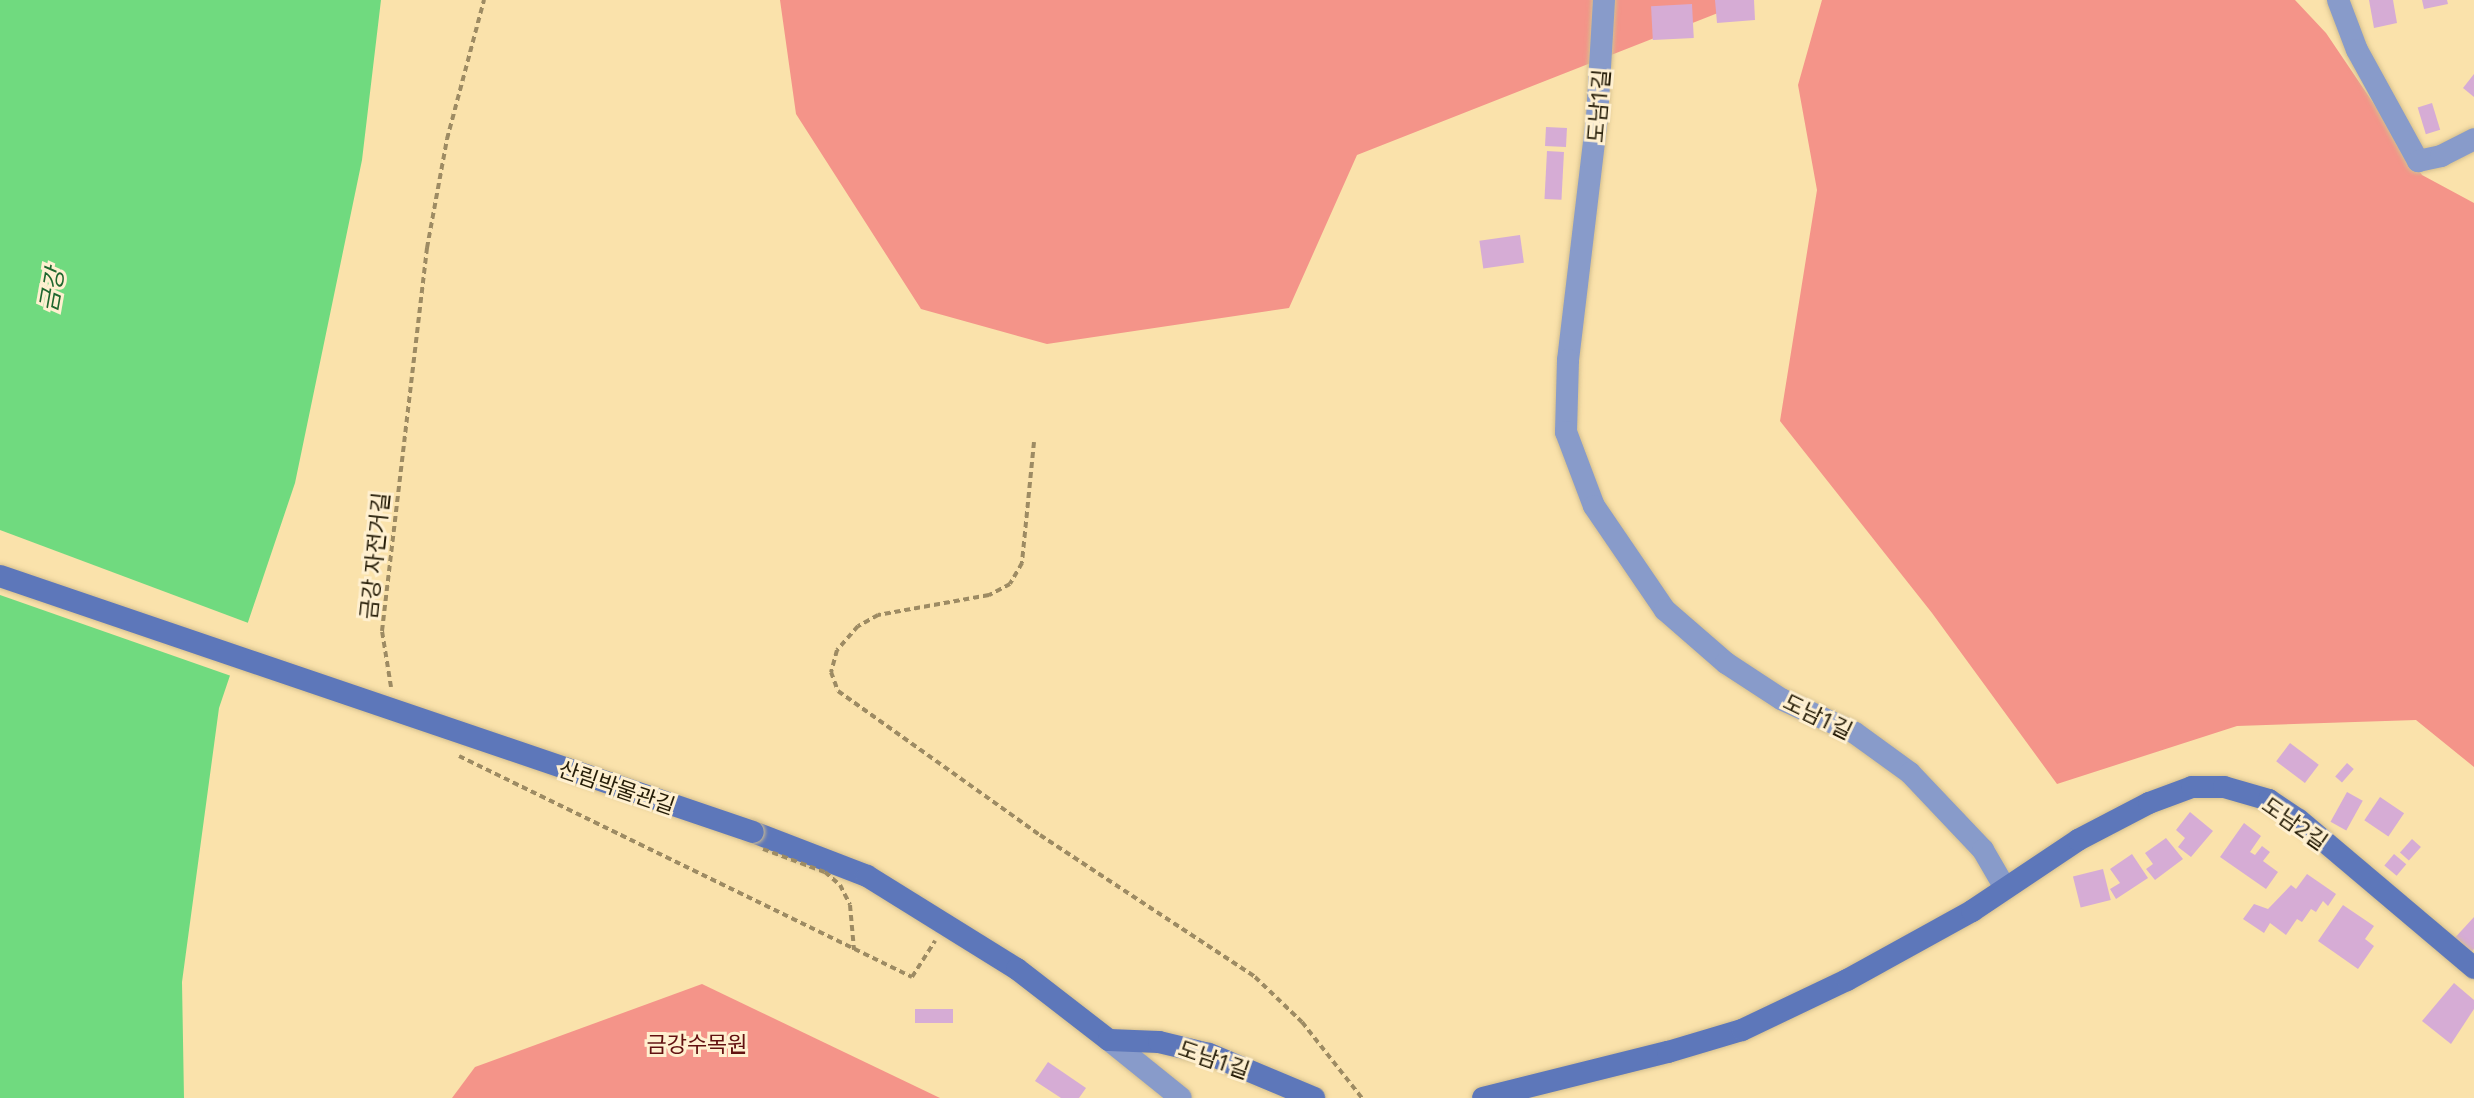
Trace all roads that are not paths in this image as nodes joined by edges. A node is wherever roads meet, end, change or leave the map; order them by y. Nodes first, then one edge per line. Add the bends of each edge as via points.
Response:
1 (1604, 0) edge
2 (2338, 0) edge
3 (2474, 139) edge
4 (0, 576) edge
5 (2005, 888) junction
6 (2474, 968) edge
7 (1109, 1040) junction
8 (1181, 1098) edge
9 (1314, 1098) edge
10 (1483, 1098) edge

1 - 5 street, 도남1길 via 1566,418 1566,432 1594,506 1665,610 1726,663 1781,699 1855,733 1910,773 1983,850
2 - 3 street via 2357,50 2418,161
4 - 7 main road, 산림박물관길, bridge via 753,832 867,876 1017,969
5 - 6 main road, 도남2길 via 2078,840 2149,803 2192,787 2224,787 2269,800 2299,820
5 - 10 main road via 1847,980 1742,1030
7 - 8 street, 산림박물관길
7 - 9 main road, 도남1길 via 1159,1042 1209,1054

